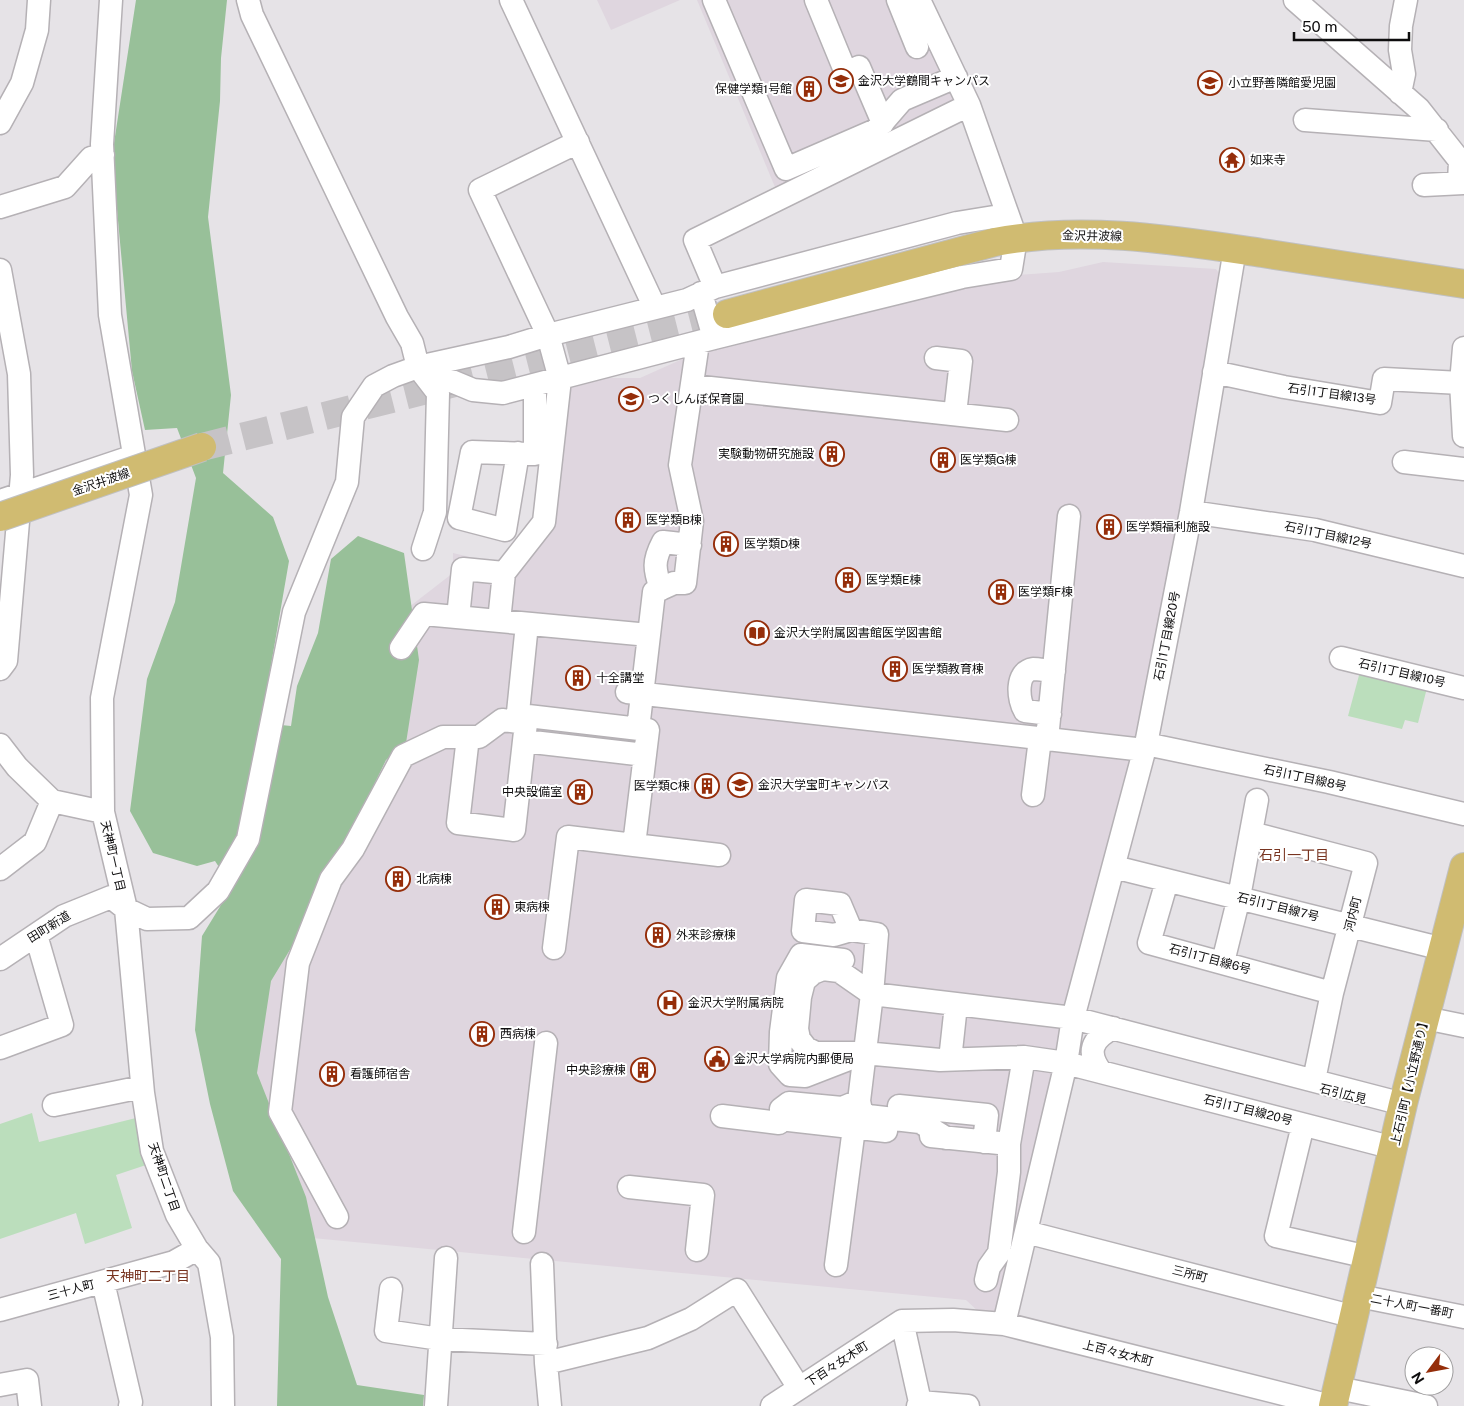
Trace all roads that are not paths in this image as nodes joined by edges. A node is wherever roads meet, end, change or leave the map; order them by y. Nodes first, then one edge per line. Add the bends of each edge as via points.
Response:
1 (38, 0) edge
2 (111, 0) edge
3 (248, 0) edge
4 (511, 0) edge
5 (714, 0) edge
6 (816, 0) edge
7 (898, 0) edge
8 (919, 0) edge
9 (1295, 0) edge
10 (1406, 0) edge
11 (917, 47) dead end
12 (956, 77) junction
13 (1400, 93) junction
14 (969, 105) junction
15 (1305, 120) dead end
16 (0, 123) edge
17 (882, 123) junction
18 (1437, 130) junction
19 (578, 142) junction
20 (103, 155) junction
21 (1462, 183) edge
22 (1424, 185) dead end
23 (0, 207) edge
24 (1016, 238) junction
25 (1235, 249) junction
26 (0, 270) edge
27 (1464, 284) edge
28 (708, 290) junction
29 (655, 308) junction
30 (727, 314) tunnel mouth
31 (548, 335) junction
32 (706, 340) junction
33 (1464, 348) edge
34 (936, 358) dead end
35 (418, 367) junction
36 (1214, 372) junction
37 (560, 379) junction
38 (1461, 383) junction
39 (535, 385) junction
40 (692, 386) junction
41 (955, 414) junction
42 (1007, 420) dead end
43 (1464, 436) edge
44 (202, 447) tunnel mouth
45 (518, 453) dead end
46 (134, 456) junction
47 (1404, 462) dead end
48 (1464, 469) edge
49 (139, 483) junction
50 (21, 493) junction
51 (0, 501) edge
52 (1191, 512) junction
53 (1070, 516) dead end
54 (6, 522) edge
55 (0, 542) edge
56 (690, 545) junction
57 (423, 549) dead end
58 (15, 565) junction
59 (1464, 566) edge
60 (504, 573) junction
61 (661, 589) junction
62 (458, 617) junction
63 (499, 621) junction
64 (527, 624) junction
65 (649, 635) junction
66 (401, 648) dead end
67 (1341, 658) dead end
68 (0, 670) edge
69 (1054, 672) junction
70 (1464, 688) edge
71 (635, 693) junction
72 (1050, 714) junction
73 (522, 729) junction
74 (638, 729) junction
75 (468, 738) junction
76 (1044, 739) junction
77 (0, 745) edge
78 (1145, 747) junction
79 (645, 755) junction
80 (1034, 796) dead end
81 (1257, 800) dead end
82 (52, 801) junction
83 (103, 812) junction
84 (1464, 814) edge
85 (1251, 833) junction
86 (634, 845) junction
87 (719, 855) dead end
88 (1114, 867) junction
89 (1464, 867) edge
90 (0, 869) edge
91 (1167, 881) junction
92 (1239, 897) junction
93 (126, 909) junction
94 (1350, 925) junction
95 (850, 930) dead end
96 (36, 935) junction
97 (554, 948) dead end
98 (1443, 949) junction
99 (0, 959) edge
100 (1223, 962) junction
101 (1332, 993) junction
102 (872, 994) junction
103 (956, 1004) junction
104 (1073, 1018) junction
105 (1425, 1018) junction
106 (1464, 1026) edge
107 (1113, 1028) junction
108 (546, 1042) dead end
109 (0, 1048) edge
110 (864, 1053) junction
111 (1024, 1057) junction
112 (950, 1060) junction
113 (1066, 1063) junction
114 (1108, 1071) junction
115 (1314, 1080) junction
116 (142, 1087) junction
117 (859, 1096) junction
118 (1403, 1104) junction
119 (54, 1105) dead end
120 (722, 1116) dead end
121 (780, 1117) junction
122 (1304, 1125) junction
123 (854, 1128) junction
124 (946, 1138) junction
125 (984, 1142) junction
126 (1009, 1144) junction
127 (1394, 1148) junction
128 (629, 1187) dead end
129 (337, 1217) dead end
130 (524, 1232) dead end
131 (1026, 1232) junction
132 (197, 1249) junction
133 (697, 1250) dead end
134 (1368, 1257) junction
135 (446, 1258) dead end
136 (542, 1264) dead end
137 (836, 1265) dead end
138 (986, 1280) dead end
139 (103, 1282) junction
140 (391, 1290) dead end
141 (1357, 1307) junction
142 (0, 1310) edge
143 (1464, 1317) edge
144 (902, 1322) junction
145 (1004, 1324) junction
146 (440, 1339) junction
147 (546, 1354) junction
148 (0, 1385) edge
149 (799, 1388) junction
150 (1334, 1400) edge
151 (919, 1404) edge
152 (955, 1405) edge
153 (30, 1406) edge
154 (130, 1406) edge
155 (223, 1406) edge
156 (436, 1406) edge
157 (550, 1406) edge
158 (772, 1406) edge
159 (1426, 1406) edge

1 - 16 street via 37,30 22,83
2 - 20 street
3 - 35 street via 252,15 412,343
4 - 19 street
5 - 17 street via 786,169 876,130
6 - 17 street via 846,72 859,68
7 - 11 street
8 - 12 street
9 - 13 street
10 - 13 street via 1401,26 1404,74
12 - 14 street
12 - 17 street via 902,100
13 - 18 street
14 - 24 street
14 - 28 street via 695,240
15 - 18 street
18 - 21 street via 1460,160
19 - 29 street
19 - 31 street via 480,190
20 - 23 street via 91,158 66,187
20 - 46 street via 110,315
21 - 22 street
24 - 25 main road, 金沢井波線 via 1090,234
24 - 28 street via 1000,216 957,223
24 - 30 main road, 金沢井波線
24 - 32 street via 1011,269 962,277
25 - 27 main road, 金沢井波線
25 - 36 street, 石引1丁目線20号
26 - 50 street via 19,374
28 - 29 street via 687,300
28 - 32 street
29 - 31 street
31 - 35 street
31 - 37 street
32 - 37 street
32 - 40 street
33 - 38 street
34 - 41 street via 961,361
35 - 39 street via 473,390 503,394
35 - 57 street via 438,393 434,512
35 - 93 street via 374,386 354,417 346,482 294,612 248,839 218,891 189,918 147,919
36 - 38 street, 石引1丁目線13号 via 1380,404 1384,379
36 - 52 street, 石引1丁目線20号
37 - 39 street
37 - 60 street via 544,522
38 - 43 street
39 - 45 street via 536,454
40 - 41 street
40 - 56 street via 680,466 692,521
41 - 42 street
44 - 54 main road, 金沢井波線, bridge
46 - 49 street
46 - 50 street
47 - 48 street
49 - 54 street
49 - 83 street via 141,495 102,698
50 - 51 street
50 - 54 street
52 - 59 street, 石引1丁目線12号 via 1315,530
52 - 78 street, 石引1丁目線20号
53 - 69 street
54 - 58 street
55 - 58 street
56 - 61 street via 685,583 674,583
56 - 61 street via 664,542 656,557 655,572
58 - 68 street via 6,661
60 - 62 street via 462,570
60 - 63 street
61 - 65 street via 654,592
62 - 63 street
62 - 66 street via 424,614
63 - 64 street
64 - 65 street
64 - 73 street
65 - 71 street
67 - 70 street, 石引1丁目線10号
69 - 72 street
69 - 72 street via 1032,669 1020,682 1019,696 1025,711
71 - 74 street
71 - 76 street, 石引1丁目線8号
72 - 76 street
73 - 74 street via 528,716
73 - 75 street via 502,720 479,737
73 - 75 street via 514,830 458,823
73 - 79 street
74 - 79 street via 648,730
75 - 129 street via 443,738 403,756 353,849 331,880 298,963 280,1112
76 - 78 street, 石引1丁目線8号
76 - 80 street
77 - 82 street via 16,768
78 - 84 street, 石引1丁目線8号 via 1329,782
78 - 88 street, 石引1丁目線20号
79 - 86 street
81 - 85 street
82 - 83 street, 天神町一丁目
82 - 90 street via 35,842
83 - 93 street, 天神町一丁目
85 - 92 street
85 - 94 street, 河内町 via 1366,863
86 - 87 street
86 - 97 street via 568,837
88 - 91 street, 石引1丁目線7号
88 - 104 street, 石引1丁目線20号
89 - 98 main road, 上石引町【小立野通り】
91 - 92 street, 石引1丁目線7号
91 - 100 street, 石引1丁目線6号 via 1149,943
92 - 94 street, 石引1丁目線7号
92 - 100 street
93 - 96 street, 田町新道 via 112,897 64,916
93 - 116 street, 天神町二丁目
94 - 98 street, 石引1丁目線7号
94 - 101 street, 河内町
95 - 102 street via 877,934
96 - 99 street, 田町新道
96 - 109 street via 62,1025
98 - 105 main road, 上石引町【小立野通り】
100 - 101 street, 石引1丁目線6号
101 - 115 street, 河内町
102 - 103 street
102 - 110 street
102 - 110 street via 839,971 823,969 804,981 800,997 796,1029 806,1048 816,1053
102 - 110 street via 864,979 844,960 801,955 788,978 780,1064 790,1075 805,1076
103 - 104 street
103 - 112 street
104 - 107 street
104 - 113 street, 石引1丁目線20号
105 - 106 street
105 - 118 main road, 上石引町【小立野通り】
107 - 114 street via 1098,1038 1093,1048 1095,1063
107 - 115 street
108 - 130 street
110 - 112 street
110 - 117 street
111 - 112 street
111 - 113 street
111 - 126 street
113 - 114 street, 石引1丁目線20号
113 - 131 street
114 - 114 street, 石引広見 via 1111,1068 1105,1061 1104,1050 1111,1040 1124,1037 1374,1102 1381,1106 1385,1119 1381,1127 1370,1132 1329,1125
114 - 122 street, 石引1丁目線20号
115 - 118 street
116 - 119 street
116 - 132 street, 天神町二丁目 via 152,1151 177,1215
117 - 121 street via 842,1108 789,1103
117 - 124 street via 861,1111 868,1116 920,1122
117 - 125 street via 871,1103 987,1115
118 - 127 main road, 上石引町【小立野通り】
120 - 121 street
121 - 123 street
122 - 127 street, 石引1丁目線20号
122 - 134 street via 1276,1236
123 - 124 street
123 - 137 street
124 - 125 street
125 - 126 street
126 - 138 street via 1009,1172 998,1253 989,1267
127 - 134 main road, 上石引町【小立野通り】
128 - 133 street via 703,1195
131 - 141 street, 三所町
131 - 145 street
132 - 139 street, 三十人町 via 174,1262
132 - 155 street, 天神町二丁目 via 209,1263 220,1328
134 - 141 main road, 上石引町【小立野通り】
135 - 146 street
136 - 147 street
139 - 142 street, 三十人町
139 - 154 street via 132,1402
140 - 146 street via 386,1331
141 - 143 street, 二十人町一番町
141 - 150 main road, 上石引町【小立野通り】
144 - 145 street, 上百々女木町 via 953,1320
144 - 149 street, 下百々女木町
144 - 151 street
145 - 150 street, 上百々女木町
146 - 147 street
146 - 156 street
147 - 149 street via 648,1338 691,1319 737,1290
147 - 157 street
148 - 153 street via 26,1380
149 - 158 street, 下百々女木町
150 - 159 street, 上百々女木町
151 - 152 street

